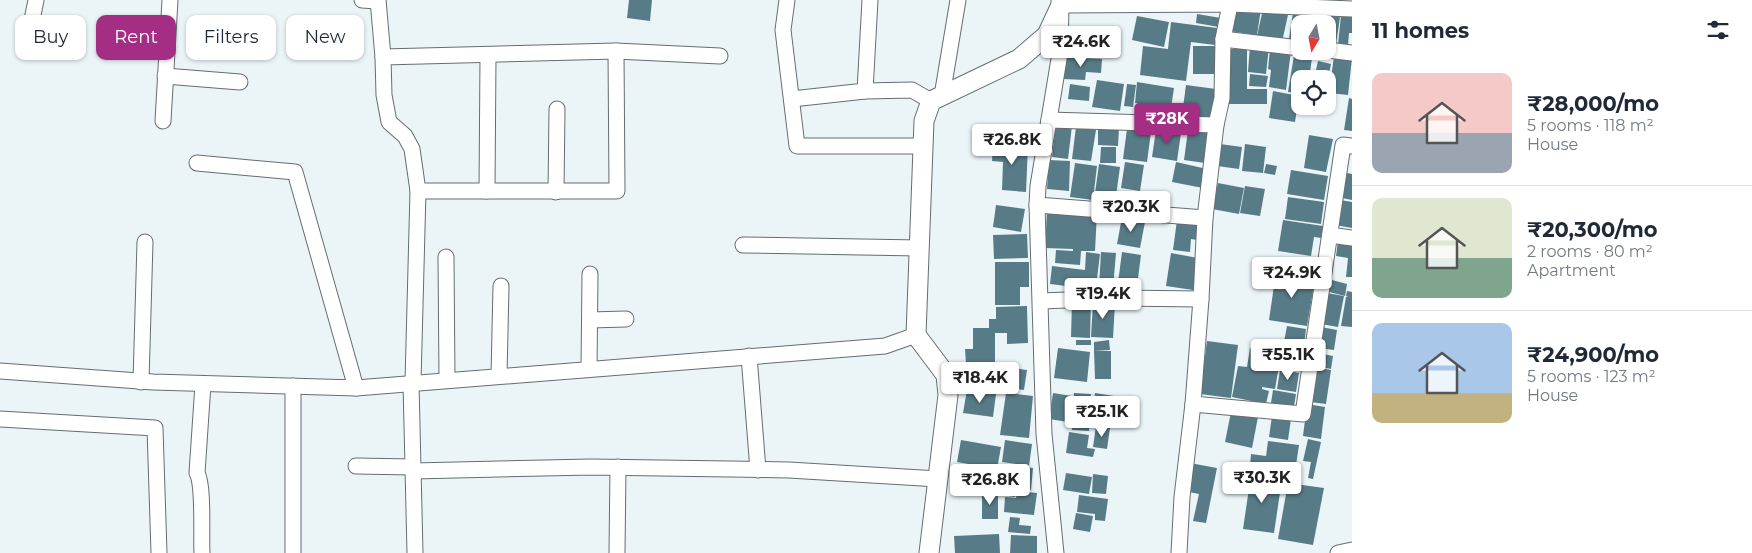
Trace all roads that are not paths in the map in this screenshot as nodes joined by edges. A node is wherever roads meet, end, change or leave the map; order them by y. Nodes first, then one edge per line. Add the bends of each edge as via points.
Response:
1 (36, 0) edge
2 (170, 0) edge
3 (362, 0) edge
4 (787, 0) edge
5 (870, 0) edge
6 (958, 0) edge
7 (378, 1) edge
8 (1230, 2) edge
9 (1060, 3) edge
10 (1352, 9) edge
11 (33, 15) edge
12 (1223, 39) junction
13 (1291, 47) edge
14 (616, 51) junction
15 (1336, 51) edge
16 (1352, 53) edge
17 (488, 56) junction
18 (720, 56) dead end
19 (383, 58) junction
20 (165, 76) junction
21 (240, 82) dead end
22 (865, 91) junction
23 (937, 98) junction
24 (792, 99) junction
25 (557, 109) dead end
26 (1049, 120) junction
27 (163, 121) dead end
28 (1216, 125) junction
29 (924, 146) junction
30 (1352, 146) edge
31 (197, 163) dead end
32 (418, 191) junction
33 (487, 192) junction
34 (556, 192) junction
35 (1037, 204) junction
36 (1205, 218) junction
37 (1330, 235) junction
38 (1352, 238) edge
39 (145, 242) dead end
40 (743, 245) dead end
41 (920, 248) junction
42 (446, 257) dead end
43 (590, 274) dead end
44 (501, 286) dead end
45 (1201, 299) junction
46 (1041, 301) junction
47 (626, 318) dead end
48 (590, 320) junction
49 (916, 335) junction
50 (749, 356) junction
51 (589, 369) junction
52 (0, 371) edge
53 (499, 376) junction
54 (447, 380) junction
55 (141, 382) junction
56 (412, 383) junction
57 (203, 384) junction
58 (293, 386) junction
59 (356, 388) junction
60 (1193, 404) junction
61 (0, 419) edge
62 (356, 466) dead end
63 (618, 468) junction
64 (413, 469) junction
65 (758, 470) junction
66 (938, 479) junction
67 (1352, 550) edge
68 (159, 553) edge
69 (202, 553) edge
70 (293, 553) edge
71 (415, 553) edge
72 (617, 553) edge
73 (929, 553) edge
74 (1056, 553) edge
75 (1179, 553) edge
76 (1338, 553) edge

1 - 11 street
2 - 20 street
3 - 7 street
4 - 24 street via 783,30
5 - 22 street
6 - 23 street
7 - 19 street
8 - 9 street
8 - 10 street
8 - 12 street
9 - 23 street via 1047,35 1019,59
9 - 26 street via 1060,53
12 - 13 street
12 - 28 street via 1222,98
14 - 17 street
14 - 18 street
14 - 34 street via 617,191
15 - 16 street
17 - 19 street
17 - 33 street
19 - 32 street via 388,122 405,136 412,149
20 - 21 street
20 - 27 street
22 - 23 street via 912,90
22 - 24 street
23 - 29 street via 924,121
24 - 29 street via 797,146
25 - 34 street
26 - 28 street
26 - 35 street
28 - 36 street
29 - 41 street
30 - 37 street via 1343,145
31 - 59 street via 295,172
32 - 33 street
32 - 56 street
33 - 34 street
35 - 36 street
35 - 46 street
36 - 45 street
37 - 38 street
37 - 60 street via 1303,414
39 - 55 street
40 - 41 street
41 - 49 street
42 - 54 street
43 - 48 street
44 - 53 street
45 - 46 street
45 - 60 street
46 - 74 street via 1044,434
47 - 48 street
48 - 51 street
49 - 50 street via 885,346
49 - 66 street via 946,375 948,395
50 - 51 street
50 - 65 street
51 - 53 street
52 - 55 street
53 - 54 street
54 - 56 street
55 - 57 street
56 - 59 street
56 - 64 street
57 - 58 street
57 - 69 street via 197,473 201,479 202,495
58 - 59 street
58 - 70 street
60 - 75 street
61 - 68 street via 155,428
62 - 64 street
63 - 64 street
63 - 65 street
63 - 72 street
64 - 71 street
65 - 66 street
66 - 73 street
67 - 76 street

